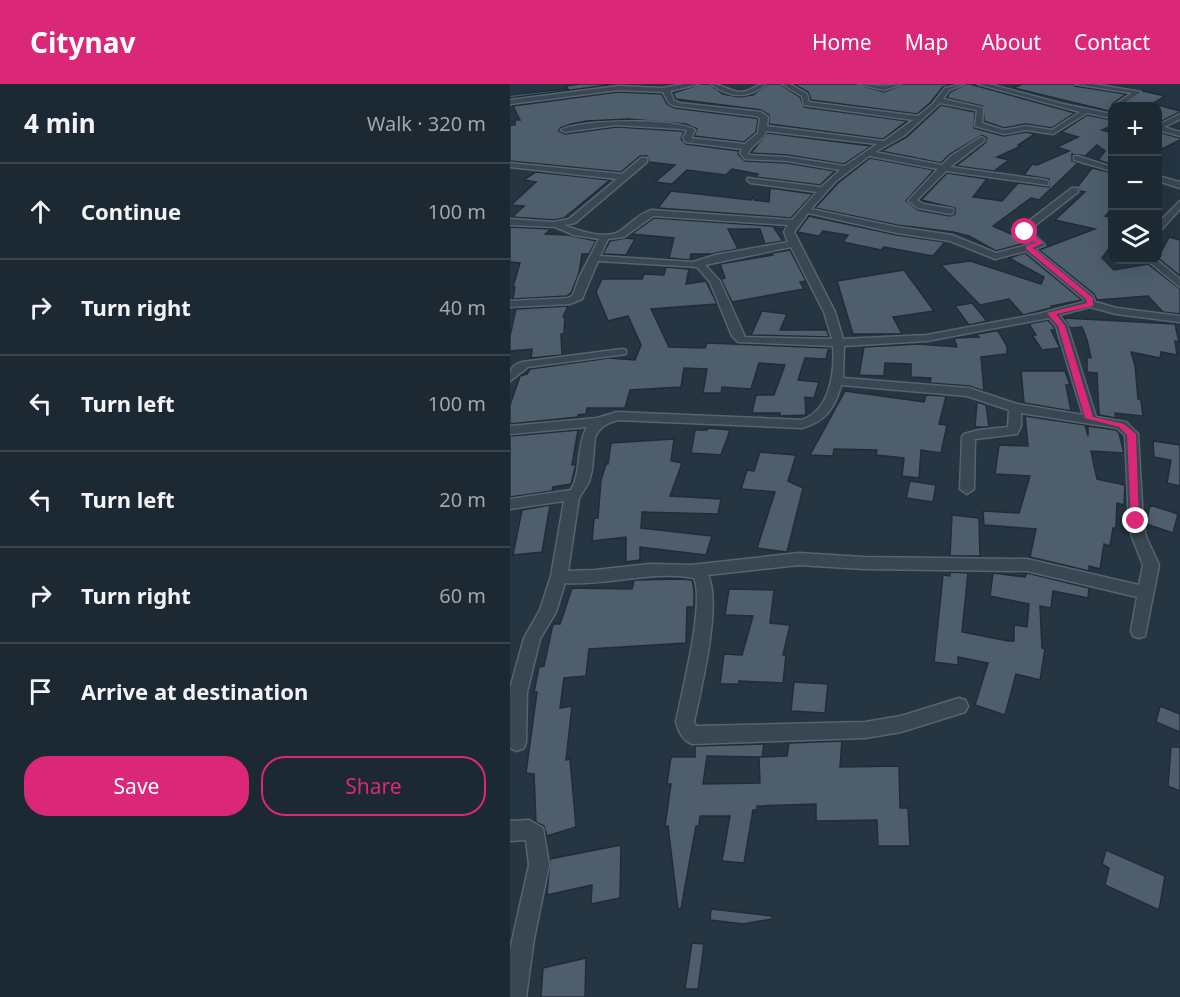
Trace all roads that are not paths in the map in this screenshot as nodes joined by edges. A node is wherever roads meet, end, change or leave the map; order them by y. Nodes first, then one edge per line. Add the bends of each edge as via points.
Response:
1 (696, 84) edge
2 (714, 84) edge
3 (762, 84) edge
4 (785, 84) edge
5 (861, 84) edge
6 (898, 84) edge
7 (961, 84) edge
8 (981, 84) edge
9 (1078, 84) edge
10 (666, 90) junction
11 (938, 100) junction
12 (510, 102) edge
13 (1123, 102) edge
14 (1086, 111) junction
15 (1108, 115) edge
16 (1180, 116) edge
17 (918, 118) junction
18 (762, 128) junction
19 (1162, 128) edge
20 (565, 130) dead end
21 (1162, 131) edge
22 (1180, 134) edge
23 (981, 139) dead end
24 (885, 143) junction
25 (747, 147) junction
26 (868, 153) junction
27 (1077, 158) dead end
28 (644, 160) dead end
29 (510, 165) edge
30 (1108, 167) edge
31 (944, 168) junction
32 (847, 169) junction
33 (622, 177) junction
34 (1162, 179) edge
35 (751, 180) dead end
36 (1045, 183) dead end
37 (1180, 185) edge
38 (822, 190) junction
39 (1075, 190) dead end
40 (1180, 204) edge
41 (805, 210) junction
42 (950, 211) dead end
43 (511, 223) edge
44 (794, 223) junction
45 (557, 224) junction
46 (1162, 224) edge
47 (605, 237) junction
48 (794, 244) junction
49 (1028, 248) junction
50 (594, 258) junction
51 (699, 264) junction
52 (1157, 264) edge
53 (1180, 284) edge
54 (510, 304) edge
55 (1090, 304) junction
56 (1051, 313) junction
57 (1180, 319) edge
58 (840, 343) junction
59 (622, 352) dead end
60 (510, 376) edge
61 (837, 381) junction
62 (1015, 408) junction
63 (1090, 418) junction
64 (596, 422) junction
65 (510, 430) edge
66 (967, 489) dead end
67 (572, 496) junction
68 (510, 504) edge
69 (692, 571) junction
70 (560, 576) junction
71 (1146, 593) junction
72 (1139, 631) dead end
73 (959, 706) dead end
74 (517, 742) dead end
75 (510, 831) edge
76 (516, 942) edge
77 (514, 997) edge

1 - 10 street
2 - 3 street via 746,94
4 - 17 street via 805,95 806,104
5 - 6 street via 884,88
7 - 11 street via 947,89
8 - 14 street
9 - 13 street via 1138,92
10 - 12 street via 625,87
10 - 18 street via 674,104 761,115
11 - 14 street via 981,110 978,124 1004,132 1026,128 1053,132
11 - 17 street
14 - 15 street
16 - 19 street
17 - 24 street
18 - 24 street
18 - 25 street via 760,137
20 - 25 street via 616,123 683,127 691,130 689,140
21 - 22 street
23 - 31 street
24 - 26 street
25 - 32 street via 744,153 748,157
26 - 31 street
26 - 32 street
27 - 30 street
28 - 33 street
29 - 33 street
31 - 36 street
31 - 42 street via 912,201
32 - 38 street
33 - 45 street via 578,218
34 - 37 street
35 - 38 street
38 - 41 street
39 - 49 street via 1024,229 1040,243
40 - 46 street
41 - 44 street
41 - 49 street via 952,238 995,256
43 - 45 street
44 - 47 street via 652,213 641,216 622,234
44 - 48 street via 789,232
45 - 47 street via 564,231
47 - 50 street
48 - 51 street
48 - 58 street via 835,325
49 - 55 street via 1089,298
50 - 51 street
50 - 54 street via 581,294 575,299
51 - 58 street via 715,281 742,340
52 - 53 street
55 - 56 street
55 - 57 street
56 - 58 street via 927,338
56 - 63 street via 1061,326
58 - 61 street
59 - 60 street via 526,364
61 - 62 street via 969,392
61 - 64 street via 821,416 802,424 617,416
62 - 63 street
62 - 66 street via 1012,431 969,437
63 - 71 street via 1121,425 1131,434 1136,521 1151,565
64 - 65 street
64 - 67 street via 590,431 583,485
67 - 68 street
67 - 70 street
69 - 70 street
69 - 71 street via 799,559 1027,565
69 - 73 street via 701,574 705,581 704,616 685,722 692,735 865,730 901,724
70 - 74 street via 552,603 526,657 518,692
71 - 72 street
75 - 76 street via 529,830 536,835 538,844 539,865
76 - 77 street

